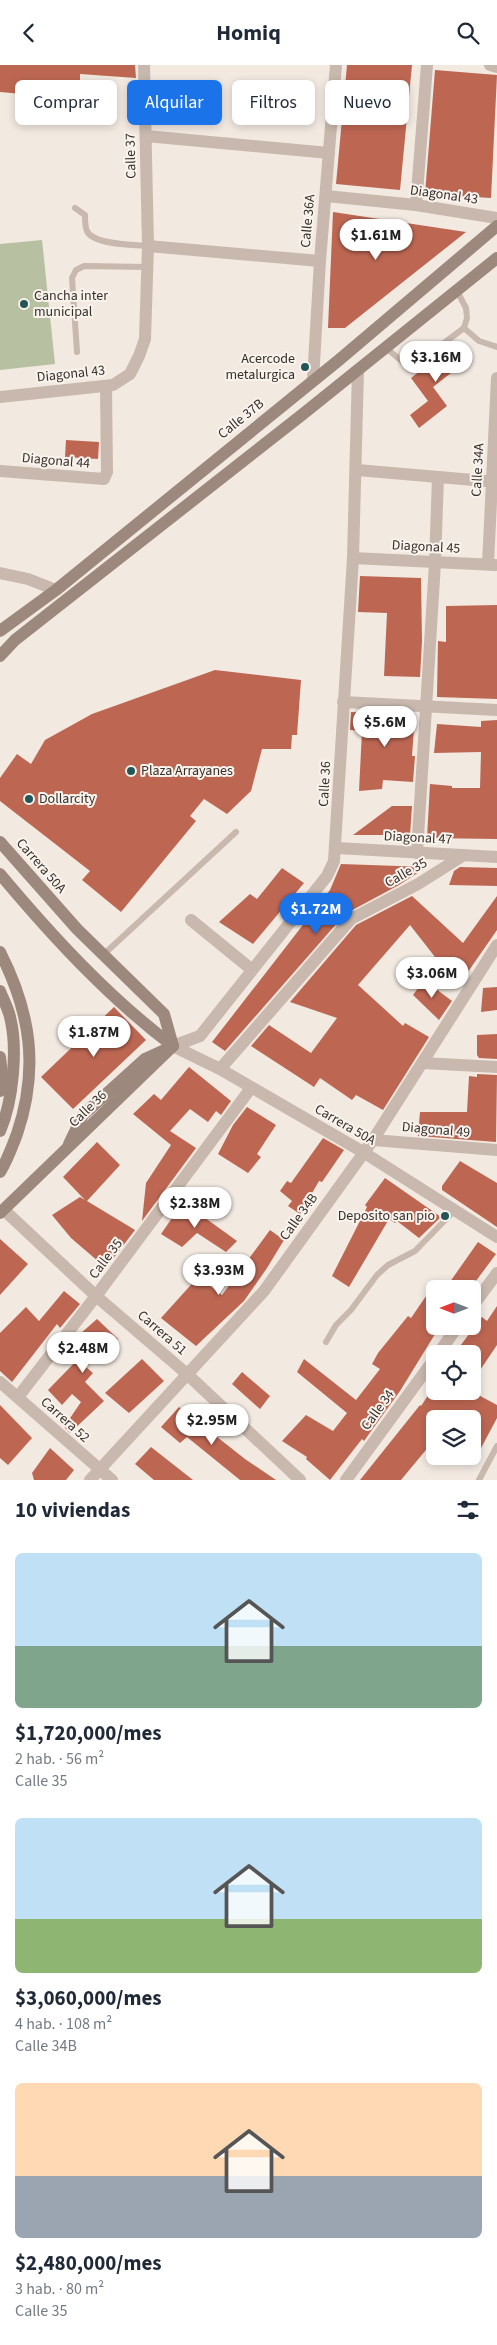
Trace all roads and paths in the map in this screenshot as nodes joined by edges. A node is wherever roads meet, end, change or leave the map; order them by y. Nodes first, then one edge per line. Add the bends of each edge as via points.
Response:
1 (144, 65) edge
2 (336, 65) edge
3 (427, 65) edge
4 (490, 65) edge
5 (497, 67) edge
6 (146, 137) junction
7 (330, 153) junction
8 (326, 196) junction
9 (416, 205) junction
10 (75, 208) dead end
11 (497, 218) edge
12 (497, 226) edge
13 (148, 246) junction
14 (497, 258) edge
15 (320, 261) junction
16 (147, 267) junction
17 (456, 291) junction
18 (464, 328) junction
19 (497, 347) edge
20 (386, 348) junction
21 (76, 352) dead end
22 (358, 370) junction
23 (497, 378) edge
24 (313, 380) junction
25 (106, 386) junction
26 (0, 397) edge
27 (357, 470) junction
28 (0, 471) edge
29 (438, 477) junction
30 (495, 482) edge
31 (353, 558) junction
32 (435, 563) junction
33 (493, 565) edge
34 (0, 573) edge
35 (56, 590) junction
36 (0, 631) edge
37 (0, 656) edge
38 (344, 702) junction
39 (426, 705) junction
40 (497, 710) edge
41 (236, 832) dead end
42 (0, 841) edge
43 (337, 848) junction
44 (417, 853) junction
45 (464, 855) junction
46 (497, 857) edge
47 (0, 874) edge
48 (191, 921) dead end
49 (497, 945) edge
50 (0, 952) edge
51 (103, 955) junction
52 (251, 969) junction
53 (0, 991) edge
54 (173, 1046) junction
55 (0, 1057) edge
56 (424, 1063) junction
57 (497, 1067) edge
58 (220, 1069) junction
59 (251, 1088) junction
60 (0, 1091) edge
61 (0, 1131) edge
62 (372, 1140) junction
63 (497, 1150) edge
64 (364, 1152) junction
65 (0, 1172) edge
66 (455, 1210) junction
67 (2, 1211) edge
68 (497, 1237) edge
69 (497, 1273) edge
70 (481, 1295) edge
71 (96, 1297) junction
72 (326, 1342) dead end
73 (426, 1370) edge
74 (187, 1374) junction
75 (0, 1381) edge
76 (18, 1397) junction
77 (497, 1446) edge
78 (100, 1469) junction
79 (90, 1480) edge
80 (112, 1480) edge
81 (300, 1480) edge
82 (346, 1480) edge
83 (478, 1480) edge

1 - 6 street, Calle 37
2 - 7 street, Calle 36A
3 - 9 street
4 - 5 street
6 - 7 street
6 - 13 street, Calle 37
7 - 8 street, Calle 36A
8 - 9 street, Diagonal 43
8 - 15 street, Calle 36A
9 - 11 street, Diagonal 43
10 - 13 lane via 85,215 88,233 93,238
12 - 24 main road, Calle 37B
13 - 15 street
13 - 16 street, Diagonal 43
14 - 17 main road
15 - 24 street, Calle 36A
16 - 21 lane via 84,266 76,270 72,278
16 - 25 street, Diagonal 43 via 145,339 130,374
17 - 18 lane via 466,308
17 - 20 main road
18 - 19 lane via 479,341
18 - 20 lane via 414,363 403,363
20 - 22 main road
22 - 27 street, Calle 36
22 - 37 main road via 15,640
23 - 30 street, Calle 34A
24 - 35 main road, Calle 37B
25 - 26 street, Diagonal 43
25 - 28 street, Diagonal 44 via 108,472 104,479
27 - 29 street
27 - 31 street, Calle 36
29 - 30 street
29 - 32 street, Calle 35
30 - 33 street, Calle 34A
31 - 32 street, Diagonal 45
31 - 38 street, Calle 36
32 - 33 street, Diagonal 45
32 - 39 street, Calle 35
34 - 35 street
35 - 36 main road, Calle 37B
38 - 39 street
38 - 43 street, Calle 36
39 - 40 street
39 - 44 street, Calle 35
41 - 51 lane
42 - 51 main road, Carrera 50A
43 - 44 street, Diagonal 47
43 - 52 street, Calle 36 via 327,876
44 - 45 street, Diagonal 47
45 - 46 street, Diagonal 47
45 - 58 street, Calle 35 via 418,885 351,919
47 - 54 main road, Carrera 50A via 62,945 149,1028
48 - 52 street
49 - 56 street, Calle 34B
50 - 65 main road via 14,980 24,1012 30,1072 26,1108
51 - 54 main road, Carrera 50A via 164,1014
52 - 54 street, Calle 36 via 200,1036
53 - 61 main road via 10,1017 13,1067
54 - 58 street, Carrera 50A
54 - 67 main road, Calle 36 via 145,1059 83,1115 66,1151
55 - 60 main road
56 - 57 street
56 - 62 street, Calle 34B
58 - 59 street, Carrera 50A
59 - 64 street, Carrera 50A
59 - 71 street, Calle 35
62 - 63 street, Diagonal 49
62 - 64 street, Calle 34B
64 - 66 street, Carrera 50A
64 - 74 street, Calle 34B via 264,1291
66 - 68 street, Carrera 50A
66 - 72 lane via 415,1251 388,1265 377,1275
67 - 71 street, Carrera 51
69 - 70 street
71 - 74 street, Carrera 51
71 - 76 street, Calle 35
73 - 82 street, Calle 34
74 - 78 street, Calle 34B
74 - 81 street, Carrera 51
75 - 76 street, Carrera 52
76 - 78 street, Carrera 52
77 - 83 lane
78 - 79 street, Calle 34B
78 - 80 street, Carrera 52

